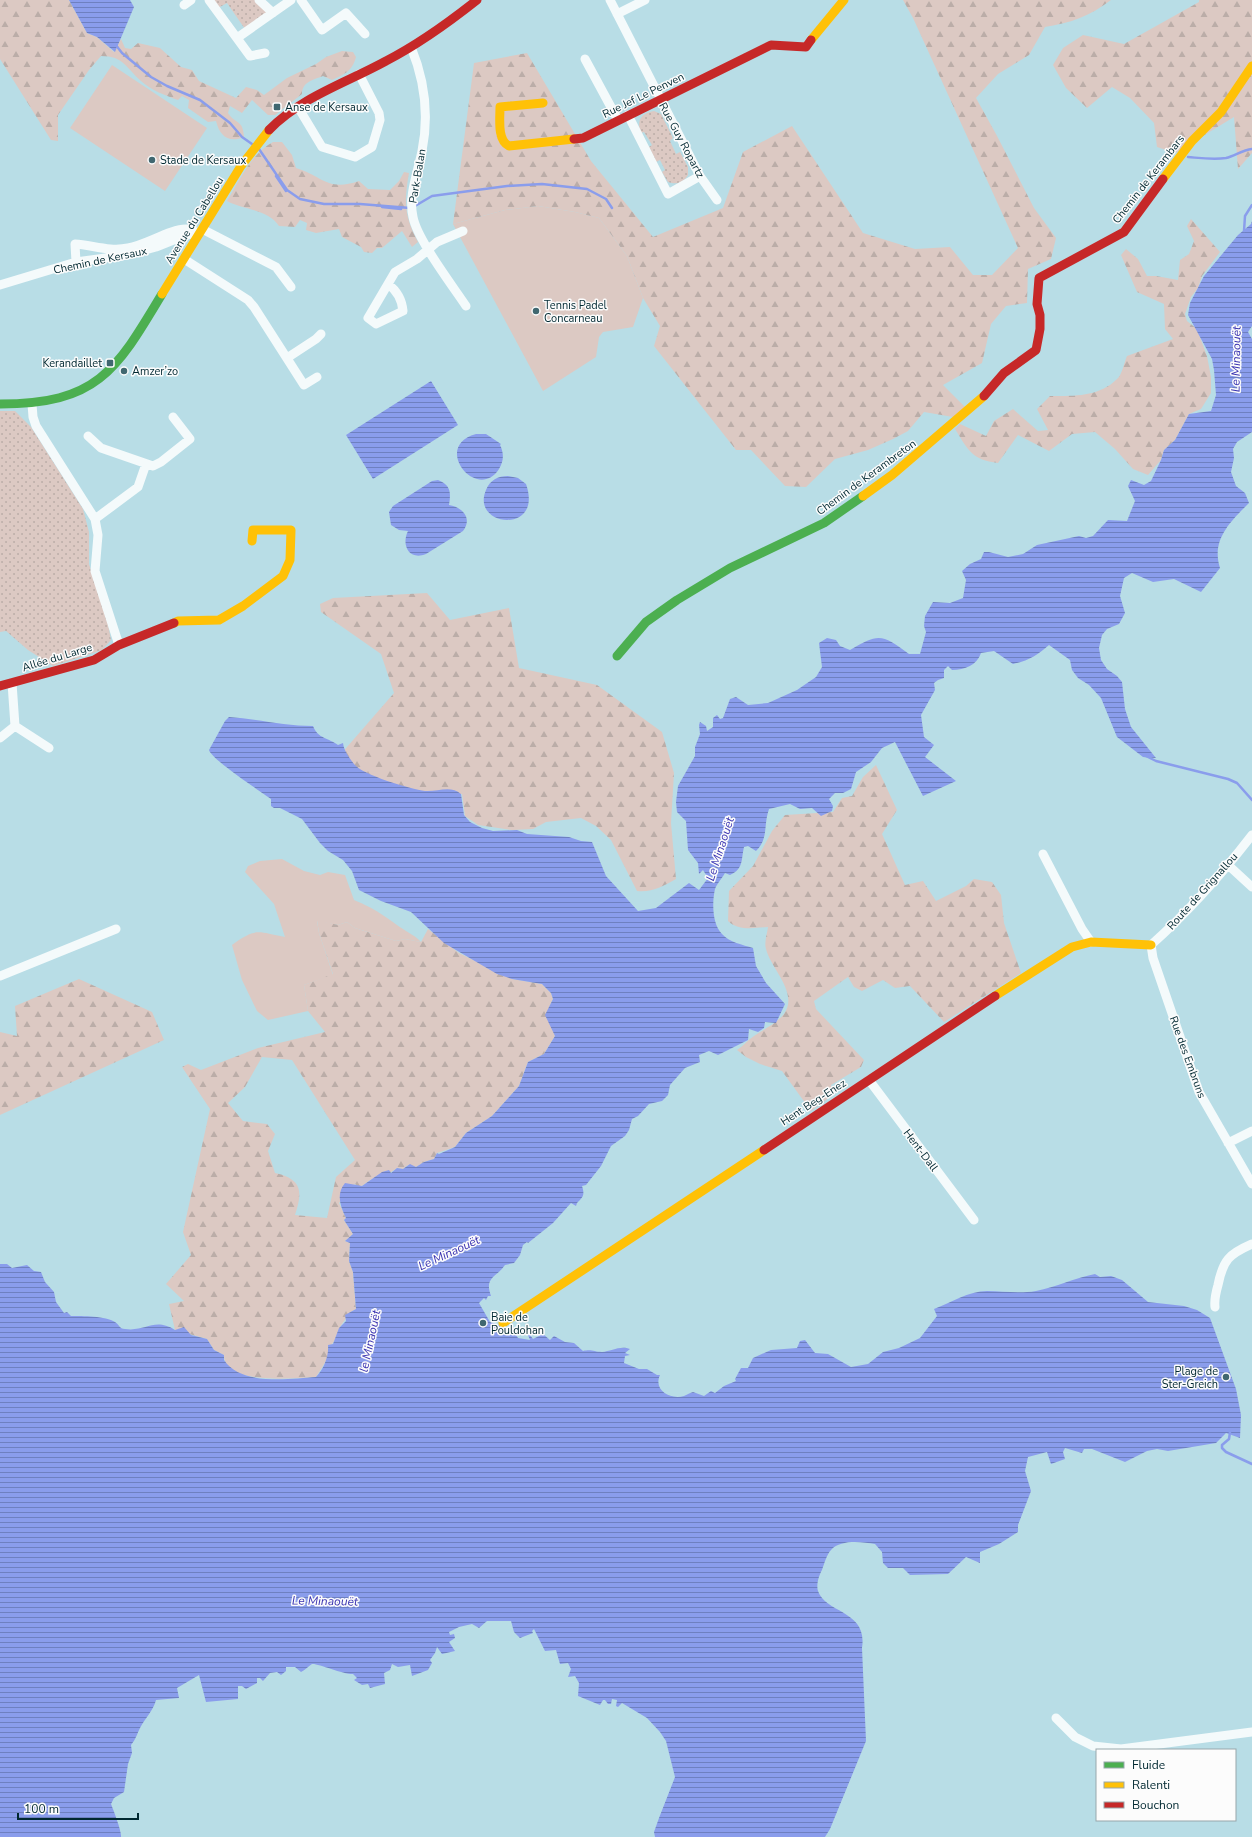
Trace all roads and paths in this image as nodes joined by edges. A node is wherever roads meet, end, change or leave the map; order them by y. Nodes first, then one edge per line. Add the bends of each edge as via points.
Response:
1 (209, 0) edge
2 (260, 0) edge
3 (291, 0) edge
4 (301, 0) edge
5 (477, 0) edge
6 (610, 0) edge
7 (645, 0) edge
8 (844, 0) edge
9 (273, 13) junction
10 (617, 14) junction
11 (365, 34) dead end
12 (237, 38) junction
13 (411, 47) junction
14 (265, 53) dead end
15 (585, 59) dead end
16 (1252, 66) edge
17 (359, 74) junction
18 (659, 99) junction
19 (543, 103) dead end
20 (298, 107) junction
21 (628, 115) junction
22 (618, 120) junction
23 (700, 176) junction
24 (717, 200) dead end
25 (200, 231) junction
26 (463, 231) dead end
27 (429, 249) junction
28 (184, 259) junction
29 (76, 262) junction
30 (1039, 278) joint
31 (388, 284) dead end
32 (0, 285) edge
33 (291, 287) dead end
34 (466, 306) dead end
35 (321, 334) dead end
36 (287, 358) junction
37 (317, 377) dead end
38 (0, 404) edge
39 (32, 404) junction
40 (173, 417) dead end
41 (88, 436) dead end
42 (146, 464) junction
43 (95, 519) junction
44 (252, 541) dead end
45 (119, 645) junction
46 (618, 656) dead end
47 (12, 683) junction
48 (0, 686) edge
49 (15, 726) junction
50 (0, 738) edge
51 (49, 748) dead end
52 (1252, 835) edge
53 (1043, 854) dead end
54 (1227, 864) junction
55 (1252, 887) edge
56 (116, 929) dead end
57 (1091, 942) junction
58 (1150, 945) junction
59 (0, 976) edge
60 (869, 1080) junction
61 (1252, 1131) edge
62 (1228, 1143) junction
63 (1252, 1184) edge
64 (974, 1220) dead end
65 (1252, 1244) edge
66 (1215, 1307) dead end
67 (503, 1323) dead end
68 (1056, 1718) dead end
69 (1252, 1732) edge

1 - 12 street
2 - 9 street
3 - 9 street
4 - 11 street via 322,30 346,13
5 - 13 street, Avenue du Cabellou via 442,28
6 - 10 street, Rue Guy Ropartz
7 - 10 street
8 - 18 street, Rue Jef Le Penven via 806,47 771,45
9 - 12 street
10 - 18 street, Rue Guy Ropartz
12 - 14 street via 250,56
13 - 17 street, Avenue du Cabellou
13 - 27 street, Park-Balan via 422,80 426,111 412,213 413,220
15 - 22 street
16 - 30 street, Chemin de Kerambars via 1221,112 1192,141 1124,232
17 - 20 street, Avenue du Cabellou via 320,92
17 - 20 street via 380,120 372,147 355,157 322,147
18 - 21 street, Rue Jef Le Penven
18 - 23 street, Rue Guy Ropartz
19 - 22 street, Rue Jef Le Penven via 500,107 501,136 505,144 509,146 583,138
20 - 25 street, Avenue du Cabellou via 279,121 253,149
21 - 22 street, Rue Jef Le Penven
21 - 23 street via 668,194
23 - 24 street, Rue Guy Ropartz
25 - 28 street, Avenue du Cabellou
25 - 29 street, Chemin de Kersaux via 127,256
25 - 29 street via 181,230 125,249 75,244
25 - 33 street via 276,267
26 - 27 street via 437,242
27 - 31 street via 395,272
27 - 34 street, Park-Balan
28 - 36 street via 248,300
28 - 39 street, Avenue du Cabellou via 135,337 107,373 80,391 59,399
29 - 32 street, Chemin de Kersaux
30 - 46 street, Chemin de Kerambreton via 1037,304 1040,329 1036,350 1004,373 985,395 892,475 824,523 730,568 677,600 646,622
35 - 36 street
36 - 37 street via 304,385
38 - 39 street, Avenue du Cabellou
39 - 43 street via 36,426
40 - 42 street via 190,439 161,462 153,466
41 - 42 street via 102,448
42 - 43 street via 138,487
43 - 45 street via 98,536 95,571
44 - 45 street, Allée du Large via 253,530 291,530 290,560 283,576 243,606 219,620 178,621
45 - 47 street, Allée du Large via 94,660
47 - 48 street, Allée du Large
47 - 49 street
49 - 50 street
49 - 51 street
52 - 54 street, Route de Grignallou
53 - 57 street
54 - 55 street
54 - 58 street, Route de Grignallou via 1166,932
56 - 59 street
57 - 58 street, Hent Beg-Enez
57 - 60 street, Hent Beg-Enez via 1072,948 1048,961
58 - 62 street, Rue des Embruns via 1199,1092
60 - 64 street, Hent-Dall
60 - 67 street, Hent Beg-Enez
61 - 62 street
62 - 63 street, Rue des Embruns
65 - 66 street via 1233,1253 1226,1260 1221,1271
68 - 69 street via 1075,1737 1093,1746 1121,1749

